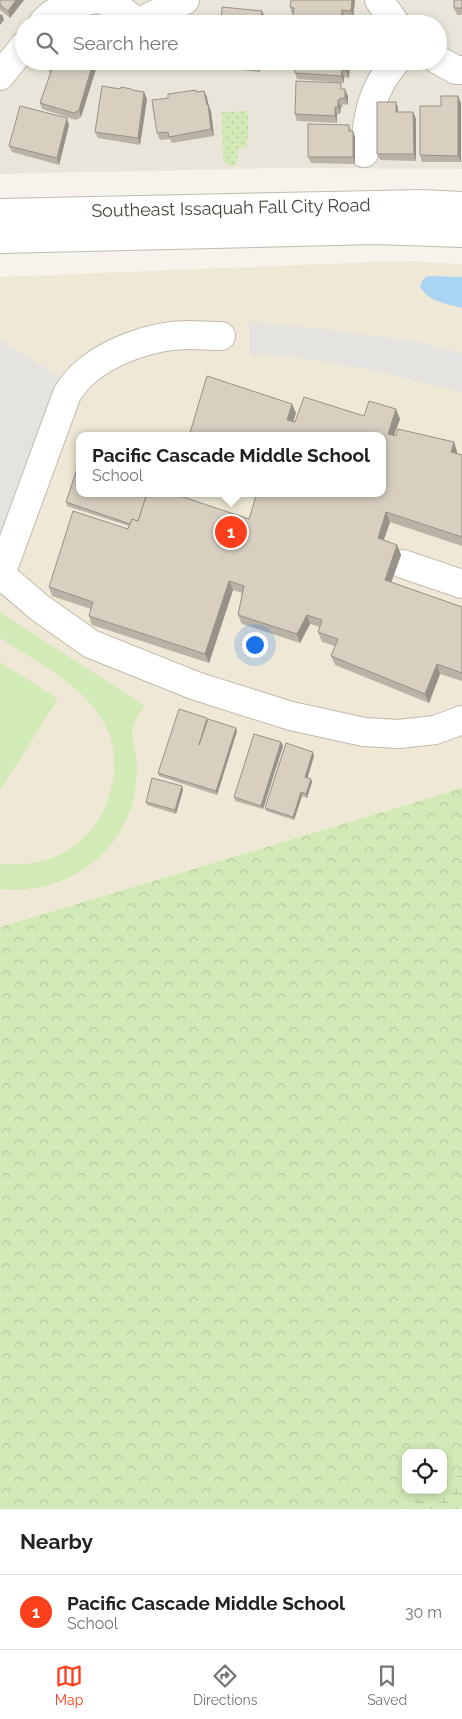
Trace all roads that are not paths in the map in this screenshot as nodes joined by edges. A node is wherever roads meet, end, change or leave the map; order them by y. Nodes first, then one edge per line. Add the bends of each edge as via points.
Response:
1 (92, 0) edge
2 (102, 0) edge
3 (185, 0) edge
4 (379, 0) edge
5 (52, 15) edge
6 (128, 15) edge
7 (154, 15) edge
8 (390, 15) edge
9 (15, 57) edge
10 (447, 65) edge
11 (389, 70) edge
12 (462, 70) edge
13 (0, 76) edge
14 (364, 153) dead end
15 (462, 206) edge
16 (0, 213) edge
17 (462, 232) edge
18 (0, 239) edge
19 (222, 336) dead end
20 (403, 564) dead end
21 (0, 574) edge
22 (462, 584) edge
23 (462, 720) edge

1 - 5 street
2 - 6 street via 116,5
3 - 7 street
4 - 8 street
9 - 13 street
10 - 12 street
11 - 14 street via 374,94 367,120
15 - 16 street, Southeast Issaquah Fall City Road via 376,204
17 - 18 street, Southeast Issaquah Fall City Road via 376,230
19 - 21 street via 185,335 154,339 115,353 80,377 67,394
20 - 22 street
21 - 23 street via 40,608 91,644 196,686 282,714 364,732 399,734 435,730

